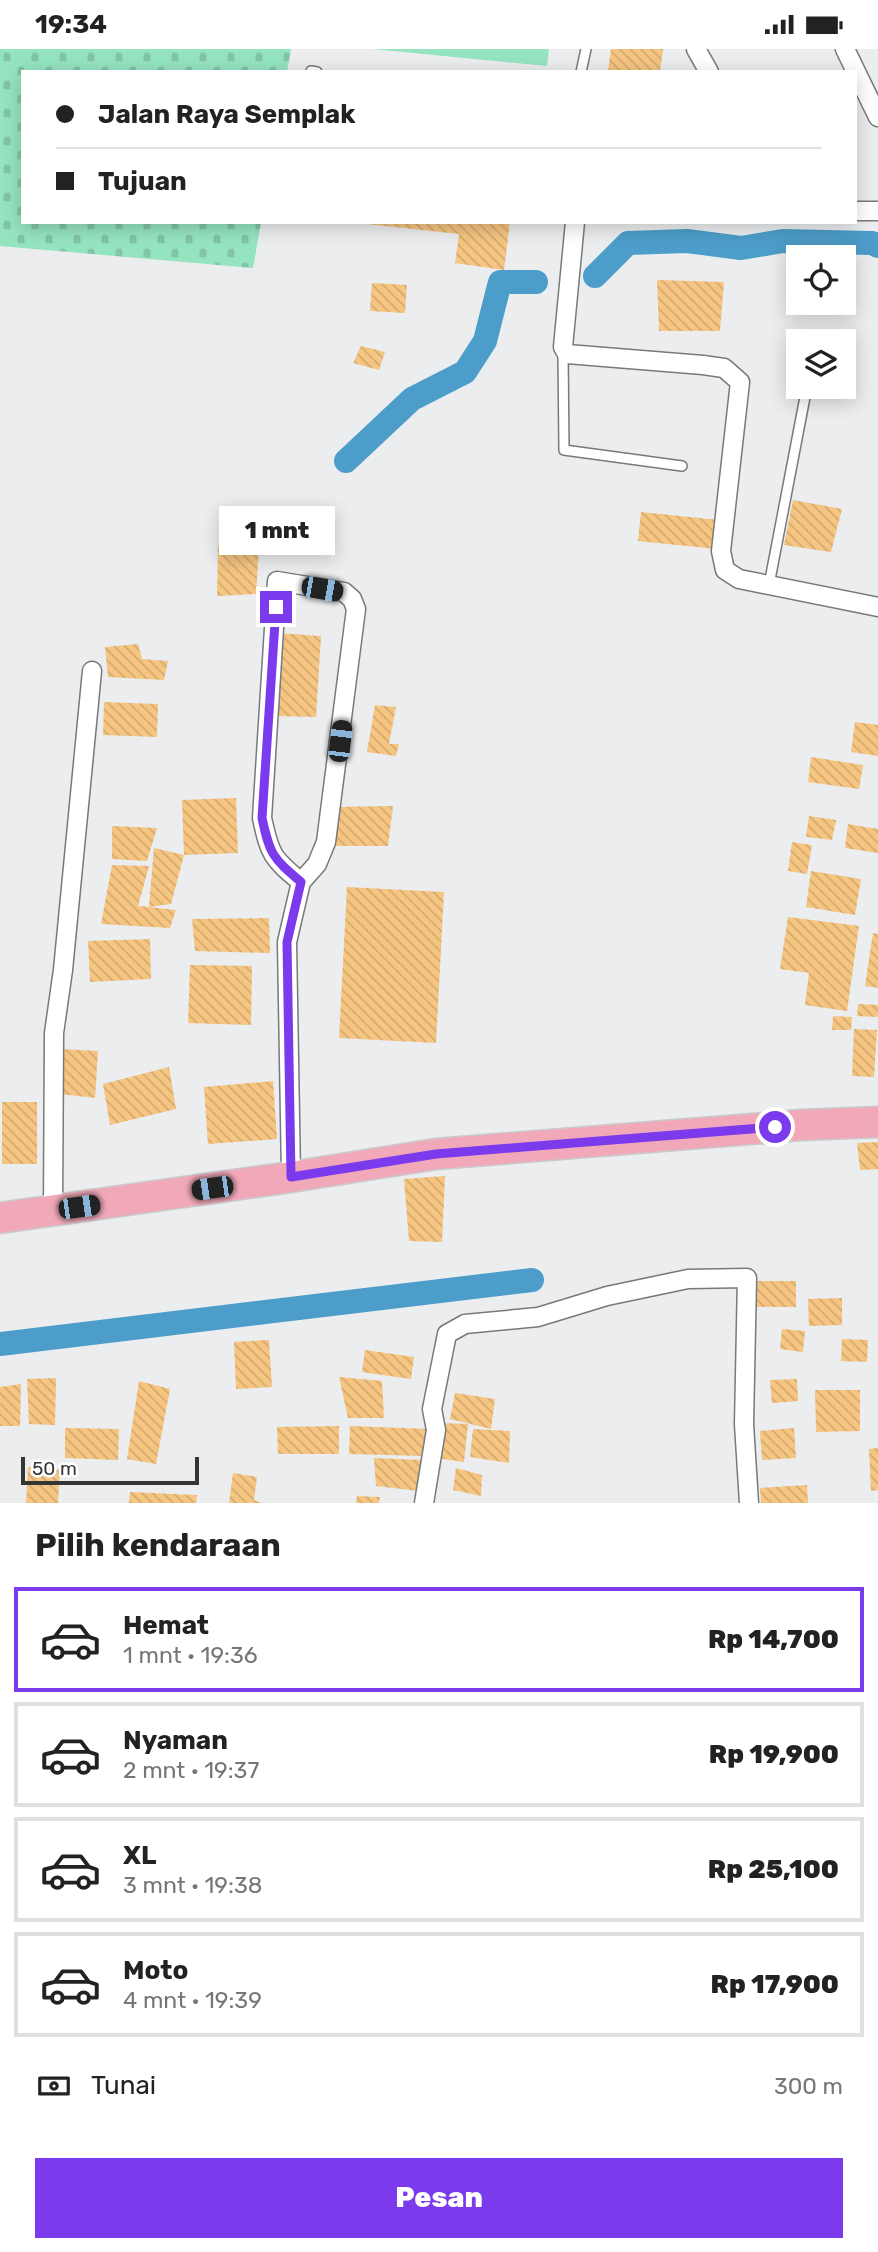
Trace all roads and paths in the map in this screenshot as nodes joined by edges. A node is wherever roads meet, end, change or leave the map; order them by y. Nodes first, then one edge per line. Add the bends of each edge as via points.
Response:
1 (586, 49) edge
2 (696, 49) edge
3 (845, 49) edge
4 (581, 70) edge
5 (708, 70) edge
6 (855, 70) edge
7 (857, 74) edge
8 (878, 117) edge
9 (857, 211) edge
10 (878, 211) edge
11 (575, 224) edge
12 (563, 347) junction
13 (805, 399) edge
14 (682, 466) dead end
15 (769, 585) junction
16 (878, 607) edge
17 (92, 671) dead end
18 (301, 882) junction
19 (878, 1122) edge
20 (291, 1177) junction
21 (53, 1211) junction
22 (0, 1219) edge
23 (424, 1503) edge
24 (750, 1503) edge

1 - 4 lane
2 - 5 street
3 - 6 street
7 - 8 street
9 - 10 street
11 - 12 street
12 - 14 lane via 564,450
12 - 15 street via 575,356 724,368 740,382 721,551 725,570 739,579
13 - 15 lane
15 - 16 street
17 - 21 street via 54,1033
18 - 18 street via 268,849 262,818 277,581 344,592 356,609 326,842 317,864
18 - 20 street via 287,942
19 - 20 main road via 436,1154
20 - 21 main road
21 - 22 main road
23 - 24 street via 436,1430 432,1409 447,1334 465,1324 538,1317 688,1279 747,1278 744,1425

